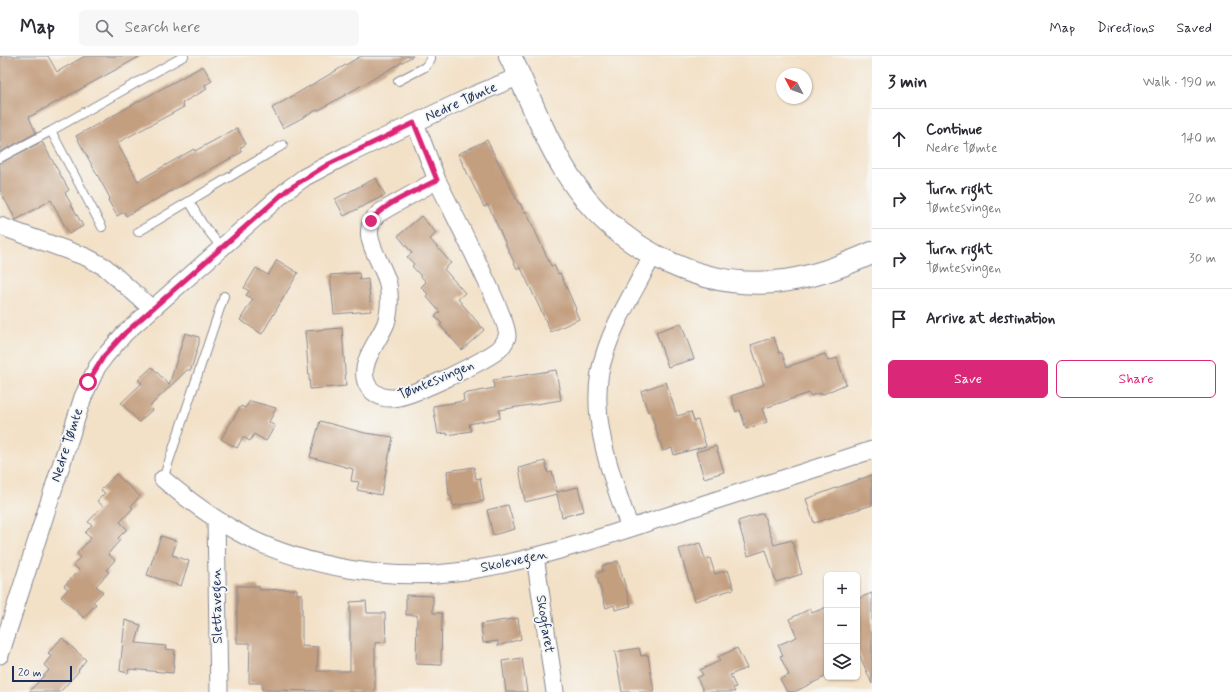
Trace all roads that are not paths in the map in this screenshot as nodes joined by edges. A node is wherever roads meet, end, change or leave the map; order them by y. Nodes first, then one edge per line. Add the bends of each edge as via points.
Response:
1 (184, 56) edge
2 (430, 56) edge
3 (510, 56) edge
4 (520, 76) junction
5 (398, 81) dead end
6 (414, 123) junction
7 (51, 131) junction
8 (283, 144) dead end
9 (0, 158) edge
10 (437, 180) junction
11 (189, 201) junction
12 (0, 226) edge
13 (102, 227) dead end
14 (138, 232) dead end
15 (221, 247) junction
16 (872, 253) edge
17 (653, 254) junction
18 (224, 296) dead end
19 (151, 308) junction
20 (872, 450) edge
21 (163, 480) joint
22 (216, 519) junction
23 (630, 528) junction
24 (535, 556) junction
25 (1, 647) edge
26 (219, 692) edge
27 (555, 692) edge

1 - 7 lane
2 - 5 lane via 431,59 425,67
3 - 4 street
4 - 6 street, Nedre Tømte
4 - 17 street via 559,160 580,192 621,234
6 - 10 street, Tømtesvingen
6 - 15 street, Nedre Tømte via 305,177
7 - 9 lane
7 - 13 lane
8 - 11 lane
10 - 10 street, Tømtesvingen via 379,213 369,226 371,242 387,281 389,303 386,323 368,357 365,374 371,389 385,398 405,396 463,370 496,352 508,334 491,292
11 - 14 lane
11 - 15 lane
12 - 19 street via 86,257 110,272
15 - 19 street, Nedre Tømte
16 - 17 street via 811,276 774,282 725,280 678,266
17 - 23 street via 611,335 598,385 601,429
18 - 21 lane
19 - 25 street, Nedre Tømte via 104,356 88,382
20 - 23 street, Skolevegen
21 - 22 street, Skolevegen
22 - 24 street, Skolevegen via 248,538 285,552 322,563 372,572 416,575 456,572
22 - 26 street, Slettavegen
23 - 24 street, Skolevegen
24 - 27 street, Skogfaret

